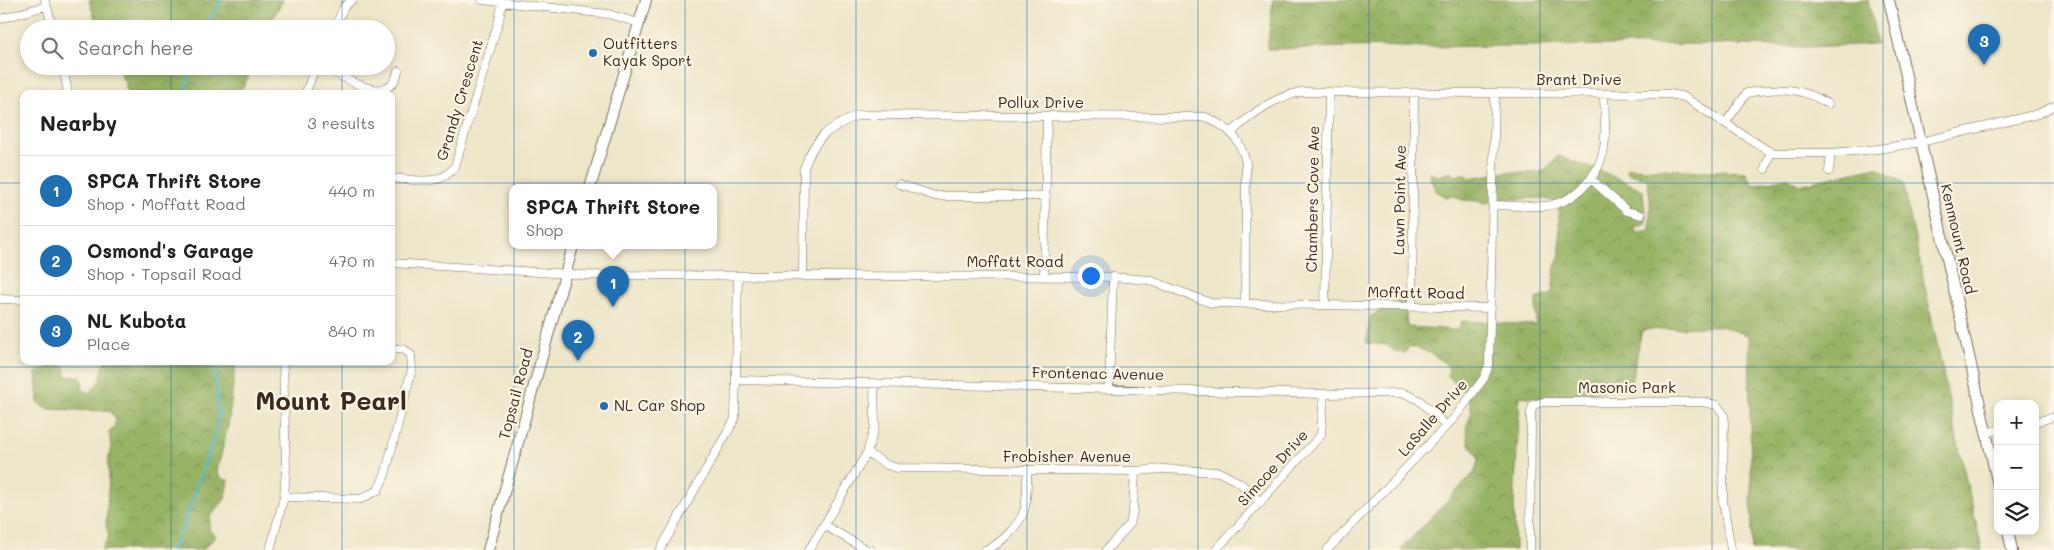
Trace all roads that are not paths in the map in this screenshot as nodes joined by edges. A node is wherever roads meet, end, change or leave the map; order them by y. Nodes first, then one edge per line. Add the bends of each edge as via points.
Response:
1 (352, 0) edge
2 (482, 0) edge
3 (646, 0) edge
4 (1889, 0) edge
5 (46, 3) edge
6 (502, 4) junction
7 (0, 19) edge
8 (51, 20) edge
9 (338, 20) edge
10 (639, 23) junction
11 (398, 71) dead end
12 (65, 75) edge
13 (312, 75) edge
14 (342, 75) edge
15 (67, 90) edge
16 (307, 90) edge
17 (376, 90) edge
18 (376, 90) edge
19 (1328, 92) junction
20 (1414, 93) junction
21 (1495, 94) junction
22 (1604, 94) junction
23 (1828, 104) dead end
24 (2054, 106) edge
25 (1047, 117) junction
26 (1726, 122) junction
27 (1232, 132) junction
28 (1921, 142) junction
29 (1771, 151) junction
30 (1832, 153) junction
31 (1765, 169) dead end
32 (1829, 170) dead end
33 (395, 178) edge
34 (1591, 180) junction
35 (591, 184) edge
36 (899, 184) dead end
37 (1046, 196) junction
38 (1494, 205) junction
39 (1641, 215) dead end
40 (572, 249) edge
41 (395, 263) edge
42 (565, 273) junction
43 (738, 276) junction
44 (803, 276) junction
45 (1044, 276) junction
46 (1113, 277) junction
47 (0, 299) edge
48 (20, 300) edge
49 (1244, 304) junction
50 (1325, 305) junction
51 (1412, 307) junction
52 (1491, 308) junction
53 (395, 349) edge
54 (283, 365) edge
55 (737, 380) junction
56 (874, 383) junction
57 (1109, 388) junction
58 (1324, 394) junction
59 (2054, 417) edge
60 (2039, 421) edge
61 (1446, 426) junction
62 (1994, 431) edge
63 (1986, 433) junction
64 (867, 453) junction
65 (1994, 467) edge
66 (1028, 470) junction
67 (1136, 471) junction
68 (284, 497) junction
69 (1261, 503) junction
70 (824, 525) junction
71 (2009, 535) edge
72 (270, 550) edge
73 (488, 550) edge
74 (660, 550) edge
75 (809, 550) edge
76 (871, 550) edge
77 (985, 550) edge
78 (1106, 550) edge
79 (1216, 550) edge
80 (1328, 550) edge
81 (1530, 550) edge
82 (1732, 550) edge
83 (2012, 550) edge

1 - 9 street via 344,7
2 - 6 street
3 - 10 main road
4 - 28 main road, Kenmount Road
5 - 7 street
5 - 8 street
6 - 10 street via 608,14
6 - 33 street, Grandy Crescent via 455,166 439,180
10 - 35 main road
11 - 18 street via 390,87
12 - 15 street
13 - 16 street
14 - 17 street
19 - 20 street, Brant Drive
19 - 27 street, Brant Drive via 1284,96 1255,111
19 - 50 street, Chambers Cove Ave
20 - 21 street, Brant Drive
20 - 51 street, Lawn Point Ave
21 - 22 street, Brant Drive
21 - 38 street, LaSalle Drive
22 - 26 street, Brant Drive via 1684,97
22 - 34 street via 1605,147
23 - 26 street via 1798,90 1761,90 1746,93
24 - 28 street via 2038,114
25 - 27 street, Pollux Drive via 1206,117
25 - 37 street
25 - 44 street, Pollux Drive via 858,115 824,133 815,143 804,168
26 - 29 street, Brant Drive
27 - 49 street via 1243,148 1246,162
28 - 30 street
28 - 63 main road, Kenmount Road
29 - 30 street
29 - 31 street
30 - 32 street
34 - 38 street via 1577,193 1545,206
34 - 39 street via 1627,211
36 - 37 street via 935,196
37 - 45 street
38 - 52 street, LaSalle Drive
40 - 42 main road, Topsail Road
41 - 42 street, Moffatt Road
42 - 43 street, Moffatt Road
42 - 73 main road, Topsail Road
43 - 44 street, Moffatt Road
43 - 55 street
44 - 45 street, Moffatt Road
45 - 46 street, Moffatt Road
46 - 49 street, Moffatt Road via 1149,280 1206,302
46 - 57 street
47 - 48 street
49 - 50 street, Moffatt Road
50 - 51 street, Moffatt Road
51 - 52 street, Moffatt Road
52 - 61 street, LaSalle Drive via 1490,349 1484,378
53 - 68 street via 411,354 412,369 385,475 378,490 361,499
54 - 68 street
55 - 56 street, Frontenac Avenue
55 - 74 street via 733,424
56 - 57 street, Frontenac Avenue
56 - 64 street via 875,426
57 - 58 street, Frontenac Avenue
58 - 61 street, Frontenac Avenue via 1404,393 1419,400
58 - 69 street, Simcoe Drive via 1321,435
59 - 60 street
61 - 80 street, LaSalle Drive
62 - 63 street
63 - 65 main road, Kenmount Road
64 - 66 street, Frobisher Avenue via 897,468
64 - 70 street
66 - 67 street, Frobisher Avenue
66 - 77 street via 1024,510 1019,521 996,544
67 - 69 street, Frobisher Avenue via 1218,472 1240,483
67 - 78 street via 1130,524
68 - 72 street
69 - 79 street, Simcoe Drive
70 - 75 street
70 - 76 street
71 - 83 main road
81 - 82 street, Masonic Park via 1531,413 1534,405 1543,402 1714,403 1721,408 1723,501

